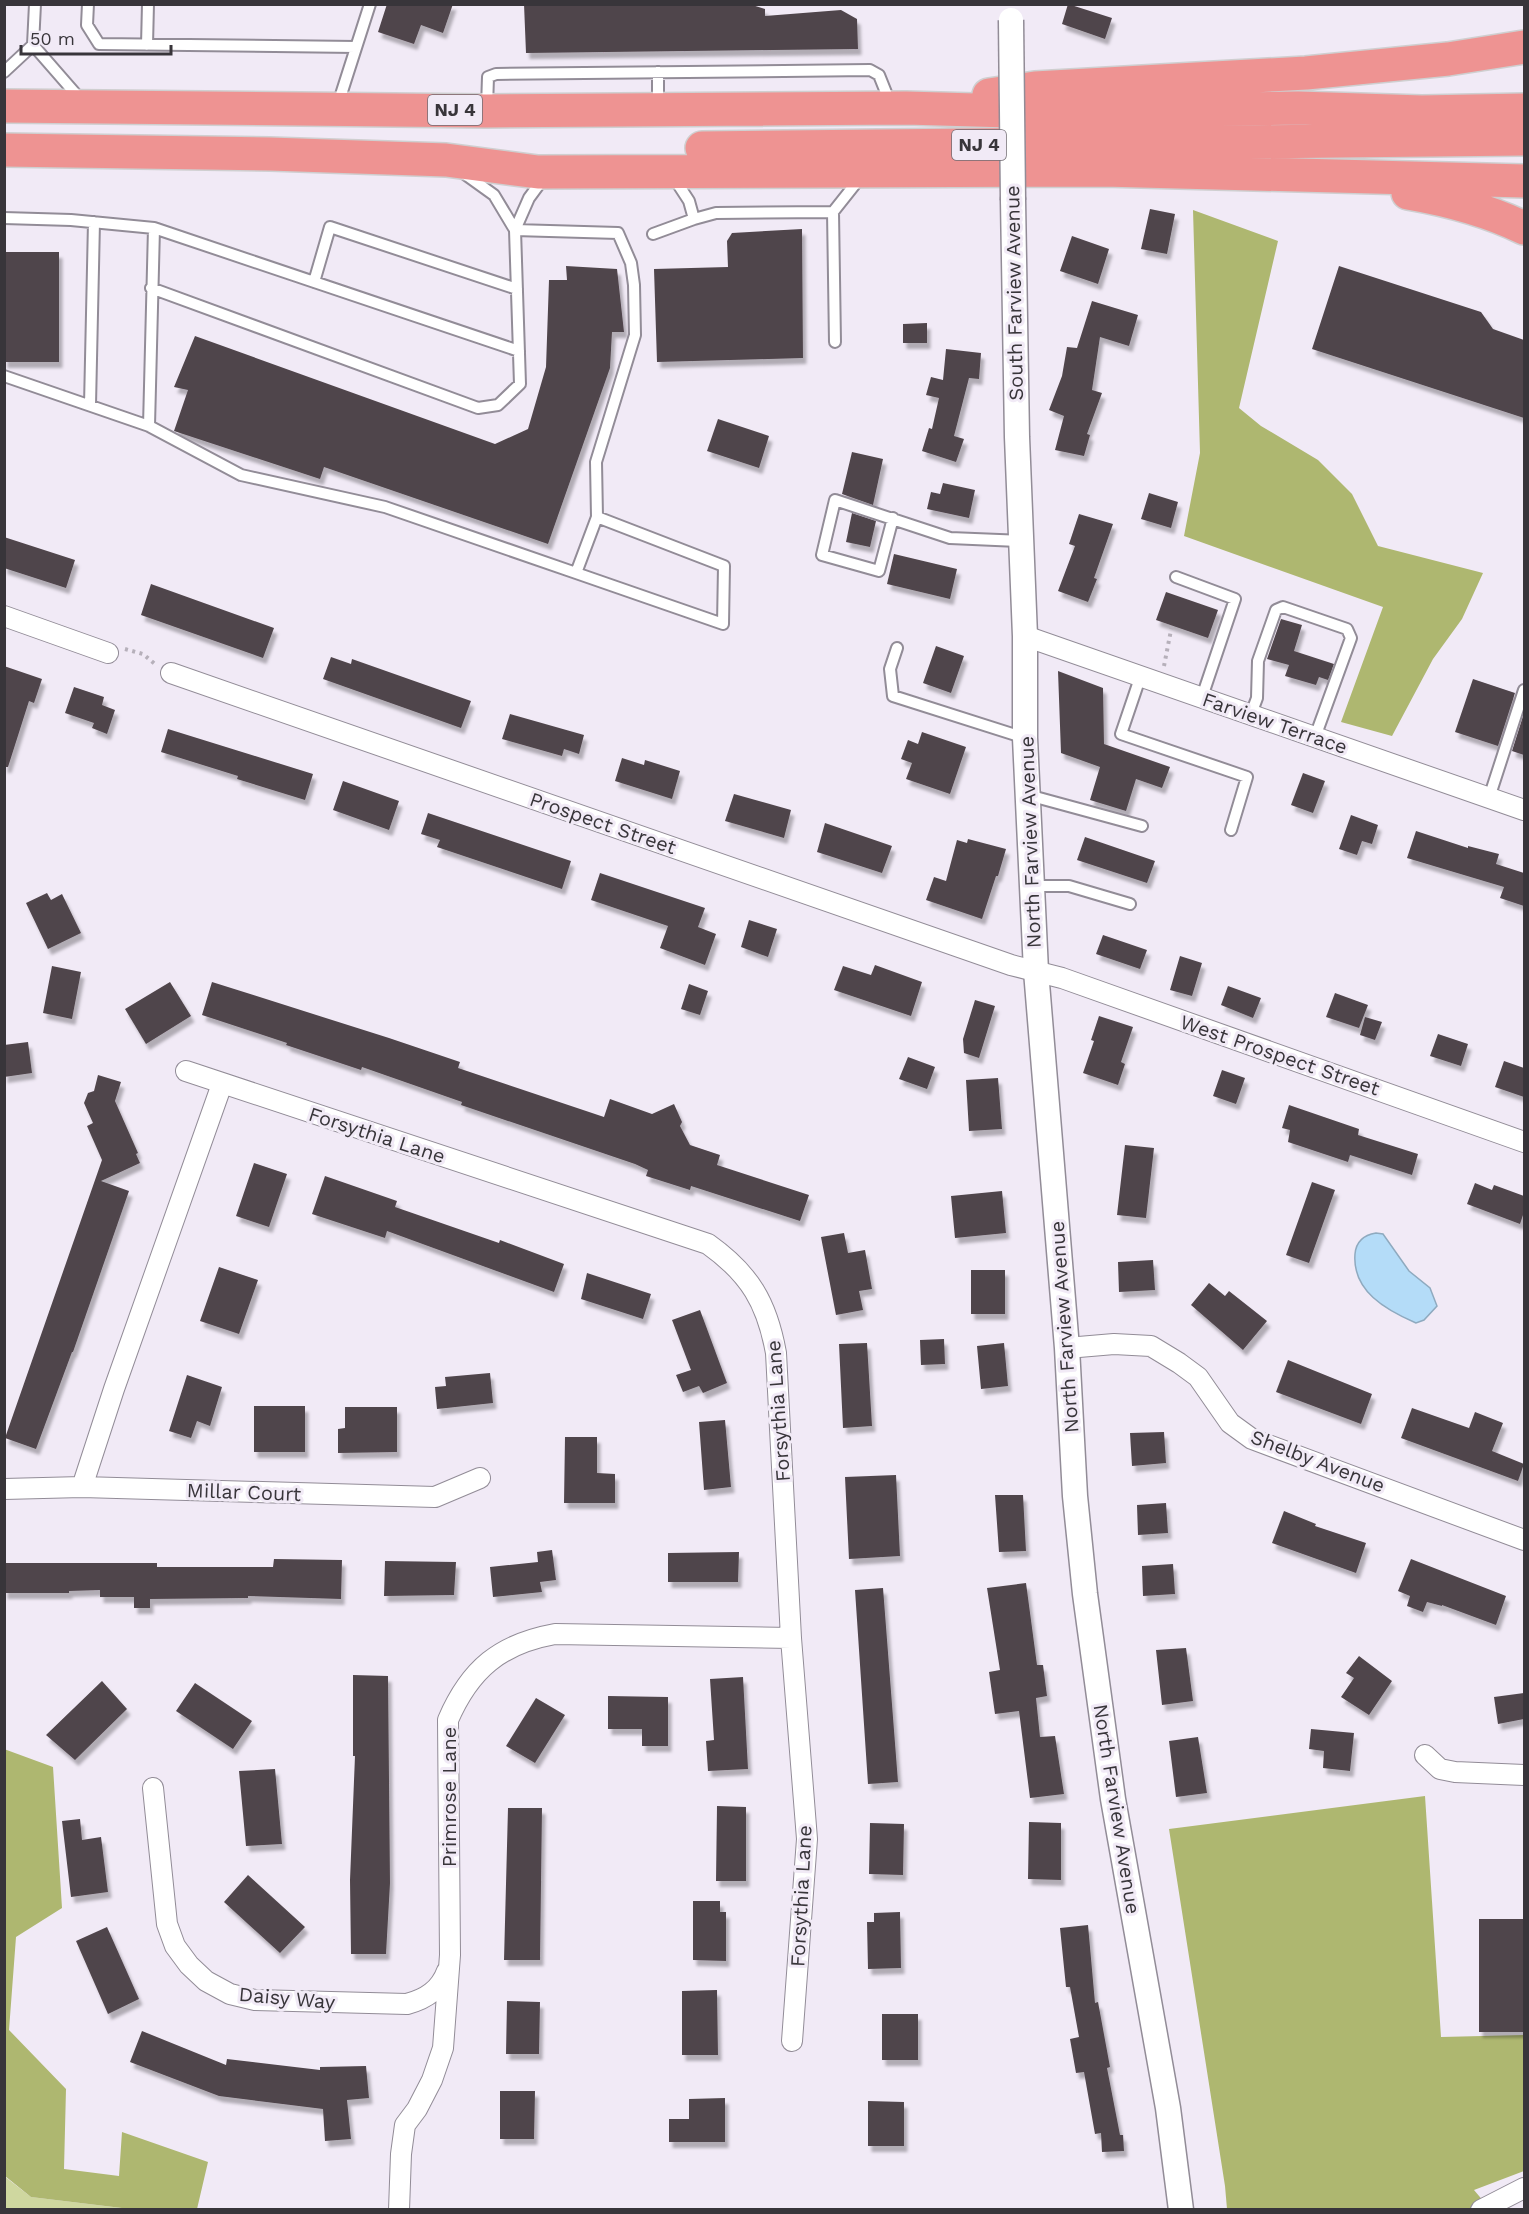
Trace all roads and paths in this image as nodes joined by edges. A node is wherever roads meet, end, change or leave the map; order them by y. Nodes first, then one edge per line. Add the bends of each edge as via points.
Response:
1 (34, 4) edge
2 (88, 4) edge
3 (148, 4) edge
4 (370, 4) edge
5 (1011, 12) edge
6 (1524, 26) edge
7 (33, 45) junction
8 (147, 45) junction
9 (356, 47) junction
10 (1524, 47) edge
11 (4, 72) edge
12 (658, 72) junction
13 (1306, 73) junction
14 (1524, 89) edge
15 (4, 106) edge
16 (87, 106) junction
17 (899, 108) junction
18 (1298, 108) junction
19 (337, 109) junction
20 (1524, 110) edge
21 (486, 111) junction
22 (658, 111) junction
23 (1524, 139) edge
24 (4, 150) edge
25 (446, 160) junction
26 (669, 170) junction
27 (865, 171) junction
28 (548, 172) junction
29 (1315, 175) junction
30 (1524, 181) edge
31 (833, 212) junction
32 (4, 218) edge
33 (693, 219) junction
34 (94, 222) junction
35 (154, 228) junction
36 (1524, 228) edge
37 (515, 230) junction
38 (653, 234) dead end
39 (314, 282) junction
40 (151, 288) junction
41 (517, 289) junction
42 (835, 342) dead end
43 (519, 351) junction
44 (4, 376) edge
45 (90, 405) junction
46 (149, 426) junction
47 (1017, 437) joint
48 (597, 517) junction
49 (893, 518) junction
50 (1022, 541) junction
51 (576, 573) junction
52 (1176, 577) dead end
53 (4, 616) edge
54 (1172, 625) dead end
55 (1025, 636) junction
56 (897, 648) dead end
57 (108, 653) joint
58 (1164, 667) dead end
59 (171, 673) joint
60 (1140, 678) junction
61 (1524, 690) edge
62 (1202, 697) junction
63 (1251, 714) junction
64 (1315, 737) junction
65 (1025, 738) junction
66 (1028, 795) junction
67 (1489, 798) junction
68 (1524, 810) edge
69 (1142, 826) dead end
70 (1231, 830) dead end
71 (1032, 886) junction
72 (1130, 904) dead end
73 (1036, 971) junction
74 (186, 1071) dead end
75 (222, 1084) junction
76 (1524, 1142) edge
77 (1066, 1348) junction
78 (480, 1478) dead end
79 (82, 1487) junction
80 (4, 1489) edge
81 (1524, 1540) edge
82 (791, 1638) junction
83 (1425, 1755) dead end
84 (1524, 1775) edge
85 (153, 1788) dead end
86 (450, 1963) junction
87 (792, 2041) dead end
88 (1524, 2188) edge
89 (399, 2210) edge
90 (1181, 2210) edge
91 (1481, 2210) edge

1 - 7 lane
2 - 8 lane via 87,25 99,44
3 - 8 lane
4 - 9 lane
5 - 47 street, South Farview Avenue, bridge
6 - 13 highway
7 - 11 lane
7 - 16 lane
8 - 9 lane
9 - 19 lane
10 - 13 highway
12 - 17 lane via 870,70 879,75
12 - 21 lane via 496,74 488,77
12 - 22 lane
13 - 17 highway via 1035,88
14 - 18 highway via 1428,94
15 - 16 highway, NJ 4
16 - 19 highway, NJ 4
17 - 18 highway, NJ 4 via 1041,112
17 - 22 highway, NJ 4
18 - 20 highway, NJ 4
19 - 21 highway, NJ 4
21 - 22 highway, NJ 4
23 - 25 highway, NJ 4 via 538,149
24 - 25 highway, NJ 4
25 - 28 highway
25 - 37 lane via 494,195
26 - 27 highway
26 - 28 highway
26 - 33 lane via 689,201
27 - 29 highway via 1104,170
27 - 31 lane
28 - 37 lane via 529,198
29 - 30 highway
29 - 36 highway via 1447,200
31 - 33 lane via 716,213
31 - 42 lane
32 - 34 lane
33 - 38 lane
34 - 35 lane
34 - 45 lane
35 - 39 lane
35 - 40 lane
37 - 41 lane
37 - 48 lane via 618,233 631,263 635,335 596,462
39 - 41 lane via 330,226
39 - 43 lane
40 - 43 lane via 478,408 498,405 520,384
40 - 46 lane
41 - 43 lane
44 - 45 lane
45 - 46 lane
46 - 51 lane via 241,475 386,507
47 - 50 street, North Farview Avenue
48 - 51 lane
48 - 51 lane via 724,566 723,624
49 - 49 lane via 835,500 822,555 879,571
49 - 50 lane via 950,538
50 - 55 street, North Farview Avenue
52 - 62 lane via 1235,599
53 - 57 street
54 - 58 path
55 - 60 street, Farview Terrace
55 - 65 street, North Farview Avenue
56 - 65 lane via 890,669 893,696
57 - 59 path via 120,648 143,654
59 - 73 street, Prospect Street
60 - 62 street, Farview Terrace
60 - 70 lane via 1121,734 1247,777
61 - 67 lane
62 - 63 street, Farview Terrace
63 - 64 street, Farview Terrace
63 - 64 lane via 1257,698 1258,661 1276,610 1283,607 1347,629 1351,638
64 - 67 street, Farview Terrace
65 - 66 street, North Farview Avenue
66 - 69 lane
66 - 71 street, North Farview Avenue
67 - 68 street, Farview Terrace
71 - 72 lane via 1070,886
71 - 73 street, North Farview Avenue
73 - 76 street, West Prospect Street
73 - 77 street, North Farview Avenue
74 - 75 street, Forsythia Lane
75 - 79 street
75 - 82 street, Forsythia Lane via 708,1244 730,1260 749,1280 772,1327
77 - 81 street, Shelby Avenue via 1151,1346 1198,1377 1230,1423 1252,1439
77 - 90 street, North Farview Avenue via 1086,1605 1113,1799 1168,2108
78 - 79 street, Millar Court via 435,1497
79 - 80 street, Millar Court
82 - 86 street, Primrose Lane via 555,1634 531,1638 488,1661 458,1697 448,1720
82 - 87 street, Forsythia Lane via 807,1839
83 - 84 street via 1440,1769
85 - 86 street, Daisy Way via 167,1924 175,1946 206,1981 230,1994 255,2000 407,2004 434,1992
86 - 89 street, Primrose Lane via 443,2049 432,2080 405,2125
88 - 91 street

